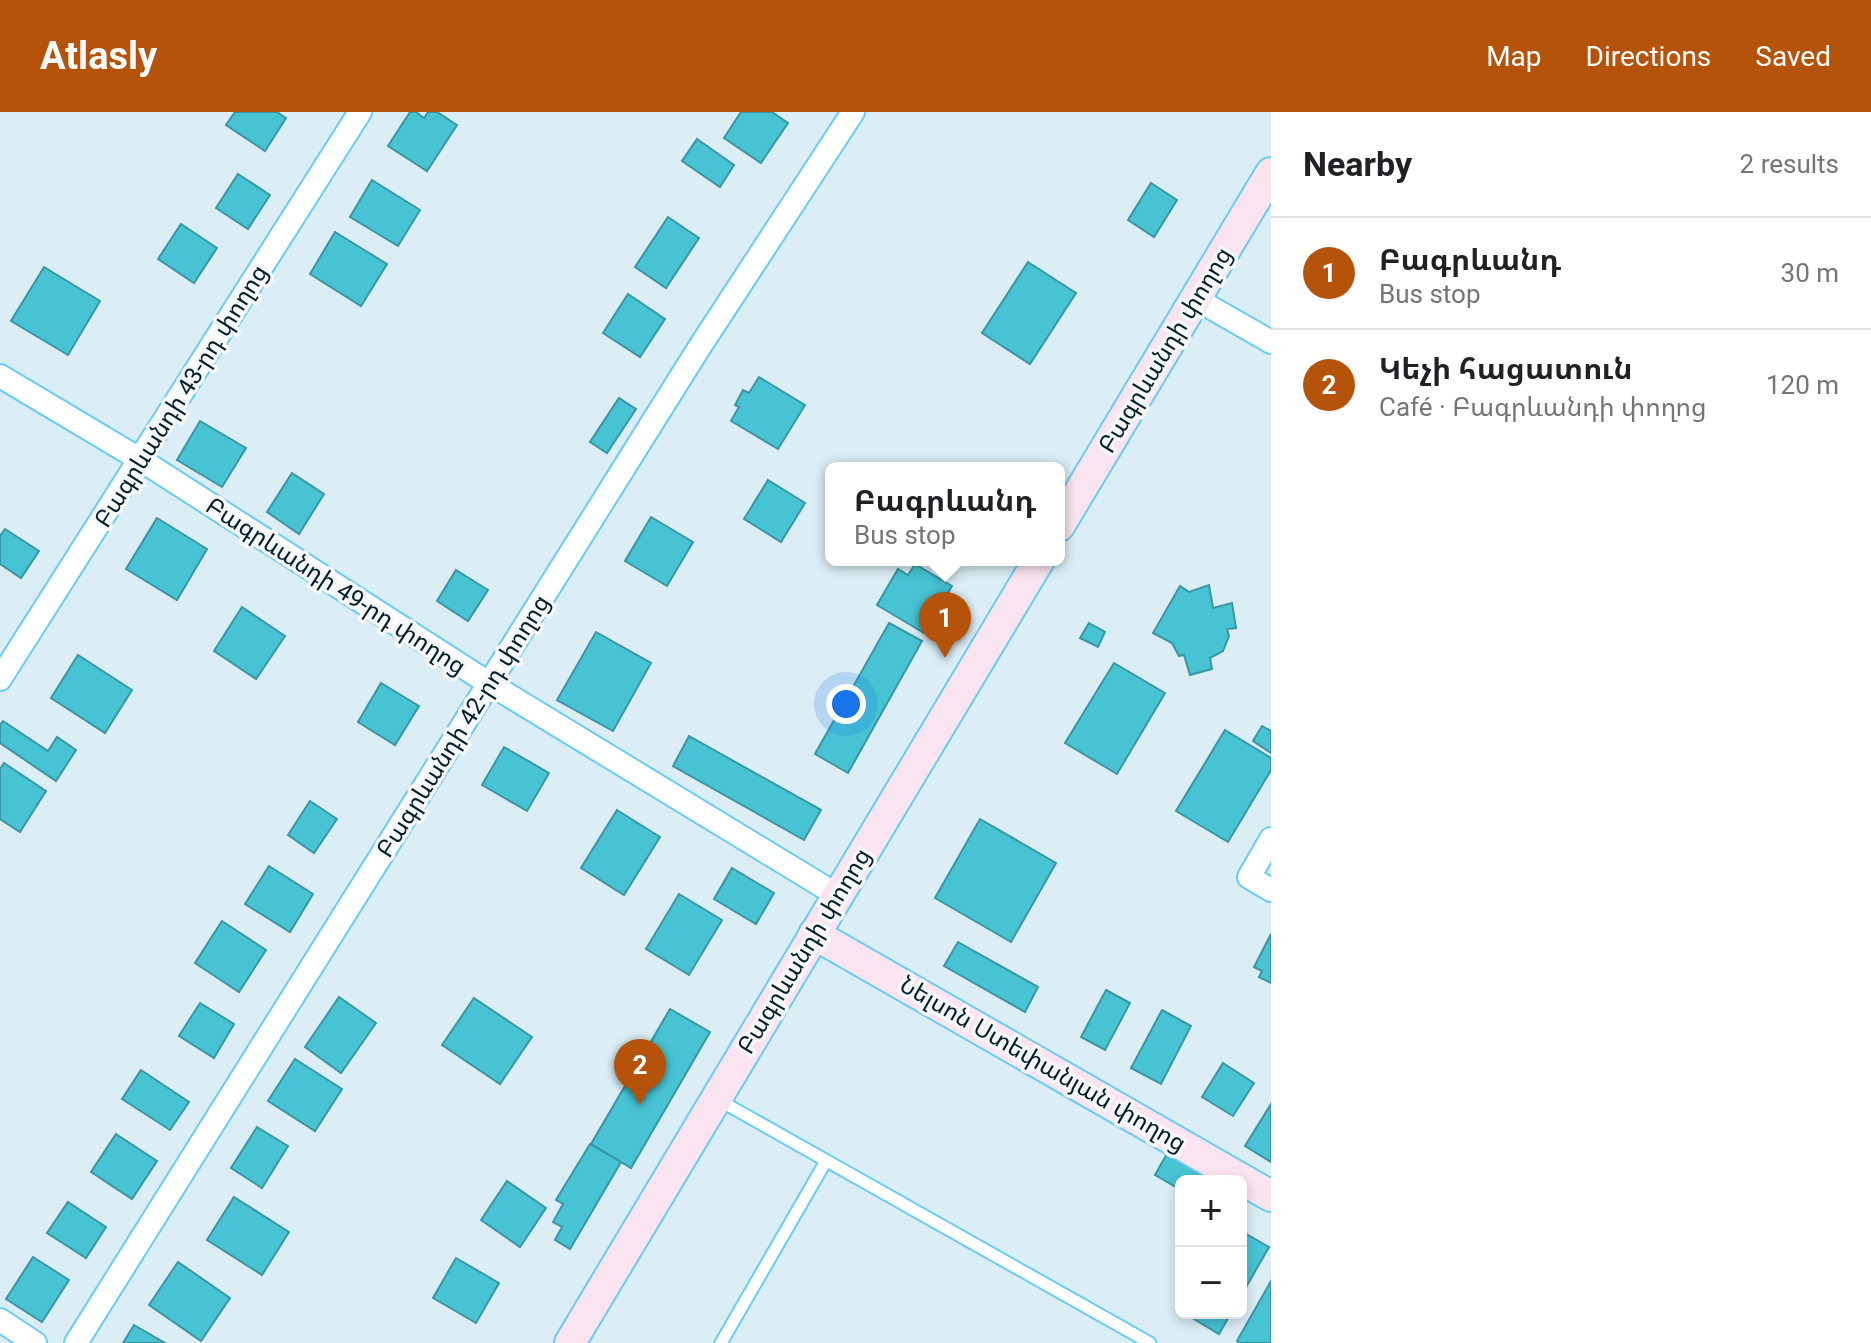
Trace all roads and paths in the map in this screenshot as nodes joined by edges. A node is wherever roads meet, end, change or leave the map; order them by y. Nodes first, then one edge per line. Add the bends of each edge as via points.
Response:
1 (360, 112) edge
2 (853, 112) edge
3 (1271, 173) edge
4 (1196, 299) junction
5 (1271, 342) edge
6 (0, 376) edge
7 (141, 460) junction
8 (1065, 516) edge
9 (1035, 566) edge
10 (0, 679) edge
11 (490, 684) junction
12 (1271, 839) edge
13 (1271, 890) edge
14 (837, 895) junction
15 (814, 934) junction
16 (716, 1098) junction
17 (826, 1161) junction
18 (1271, 1196) edge
19 (0, 1320) edge
20 (35, 1343) edge
21 (76, 1343) edge
22 (570, 1343) edge
23 (721, 1343) edge
24 (1150, 1343) edge

1 - 7 street, Բագրևանդի 43-րդ փողոց
2 - 11 street, Բագրևանդի 42-րդ փողոց
3 - 4 main road, Բագրևանդի փողոց
4 - 5 street
4 - 8 main road, Բագրևանդի փողոց
6 - 7 street, Բագրևանդի 49-րդ փողոց
7 - 10 street, Բագրևանդի 43-րդ փողոց
7 - 11 street, Բագրևանդի 49-րդ փողոց
9 - 14 main road, Բագրևանդի փողոց
11 - 14 street, Բագրևանդի 49-րդ փողոց
11 - 21 street, Բագրևանդի 42-րդ փողոց
12 - 13 street via 1249,877
14 - 15 main road, Բագրևանդի փողոց
15 - 16 main road, Բագրևանդի փողոց
15 - 18 main road, Նելսոն Ստեփանյան փողոց
16 - 17 lane
16 - 22 main road, Բագրևանդի փողոց
17 - 23 lane
17 - 24 lane
19 - 20 street

